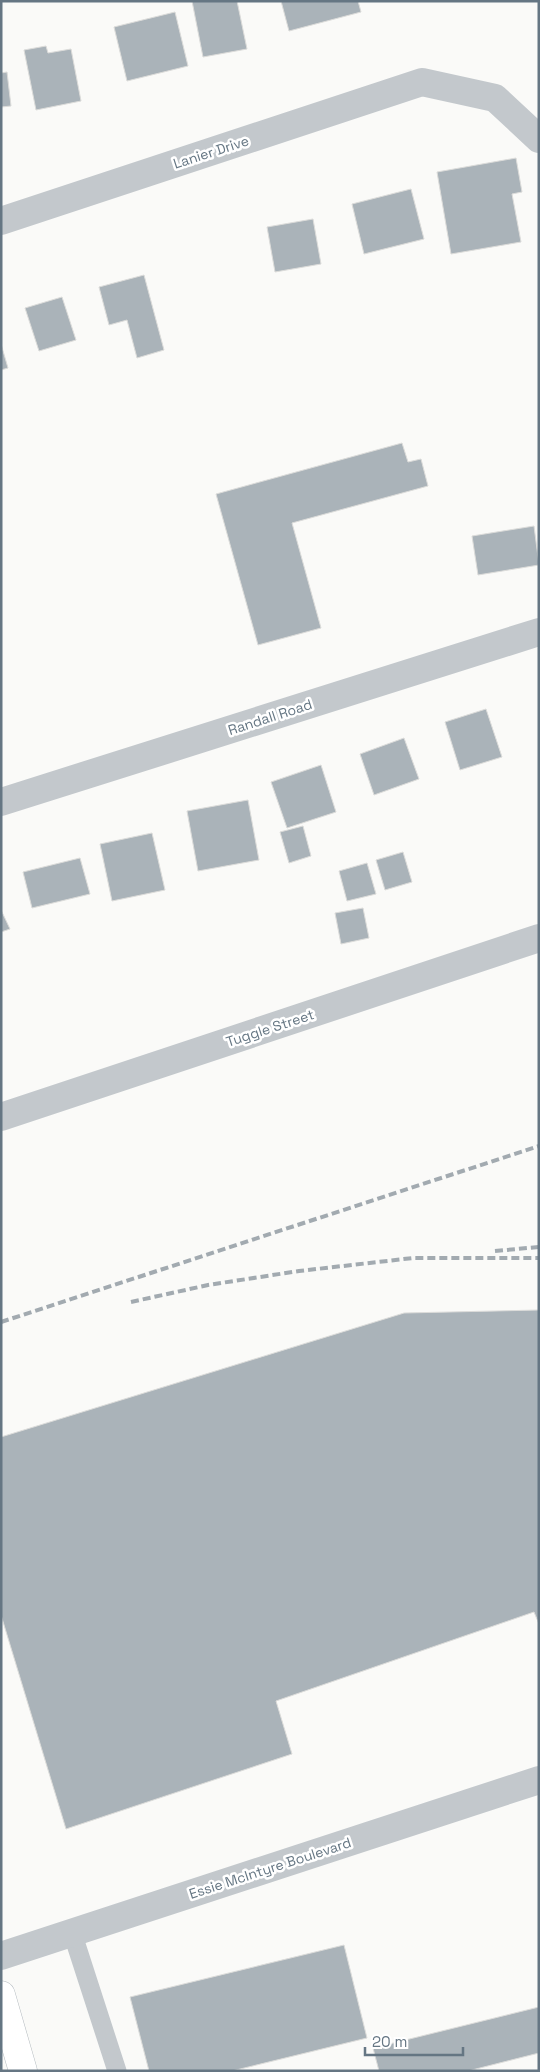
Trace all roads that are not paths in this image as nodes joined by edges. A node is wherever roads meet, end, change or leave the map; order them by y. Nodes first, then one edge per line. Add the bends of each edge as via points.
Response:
1 (539, 139) edge
2 (1, 221) edge
3 (539, 632) edge
4 (1, 802) edge
5 (539, 938) edge
6 (1, 1117) edge
7 (539, 1780) edge
8 (72, 1932) junction
9 (1, 1956) edge
10 (1, 1995) edge
11 (23, 2071) edge
12 (117, 2071) edge

1 - 2 street, Lanier Drive via 494,98 422,82
3 - 4 street, Randall Road
5 - 6 street, Tuggle Street
7 - 8 street, Essie McIntyre Boulevard
8 - 9 street, Essie McIntyre Boulevard
8 - 12 lane
10 - 11 street

